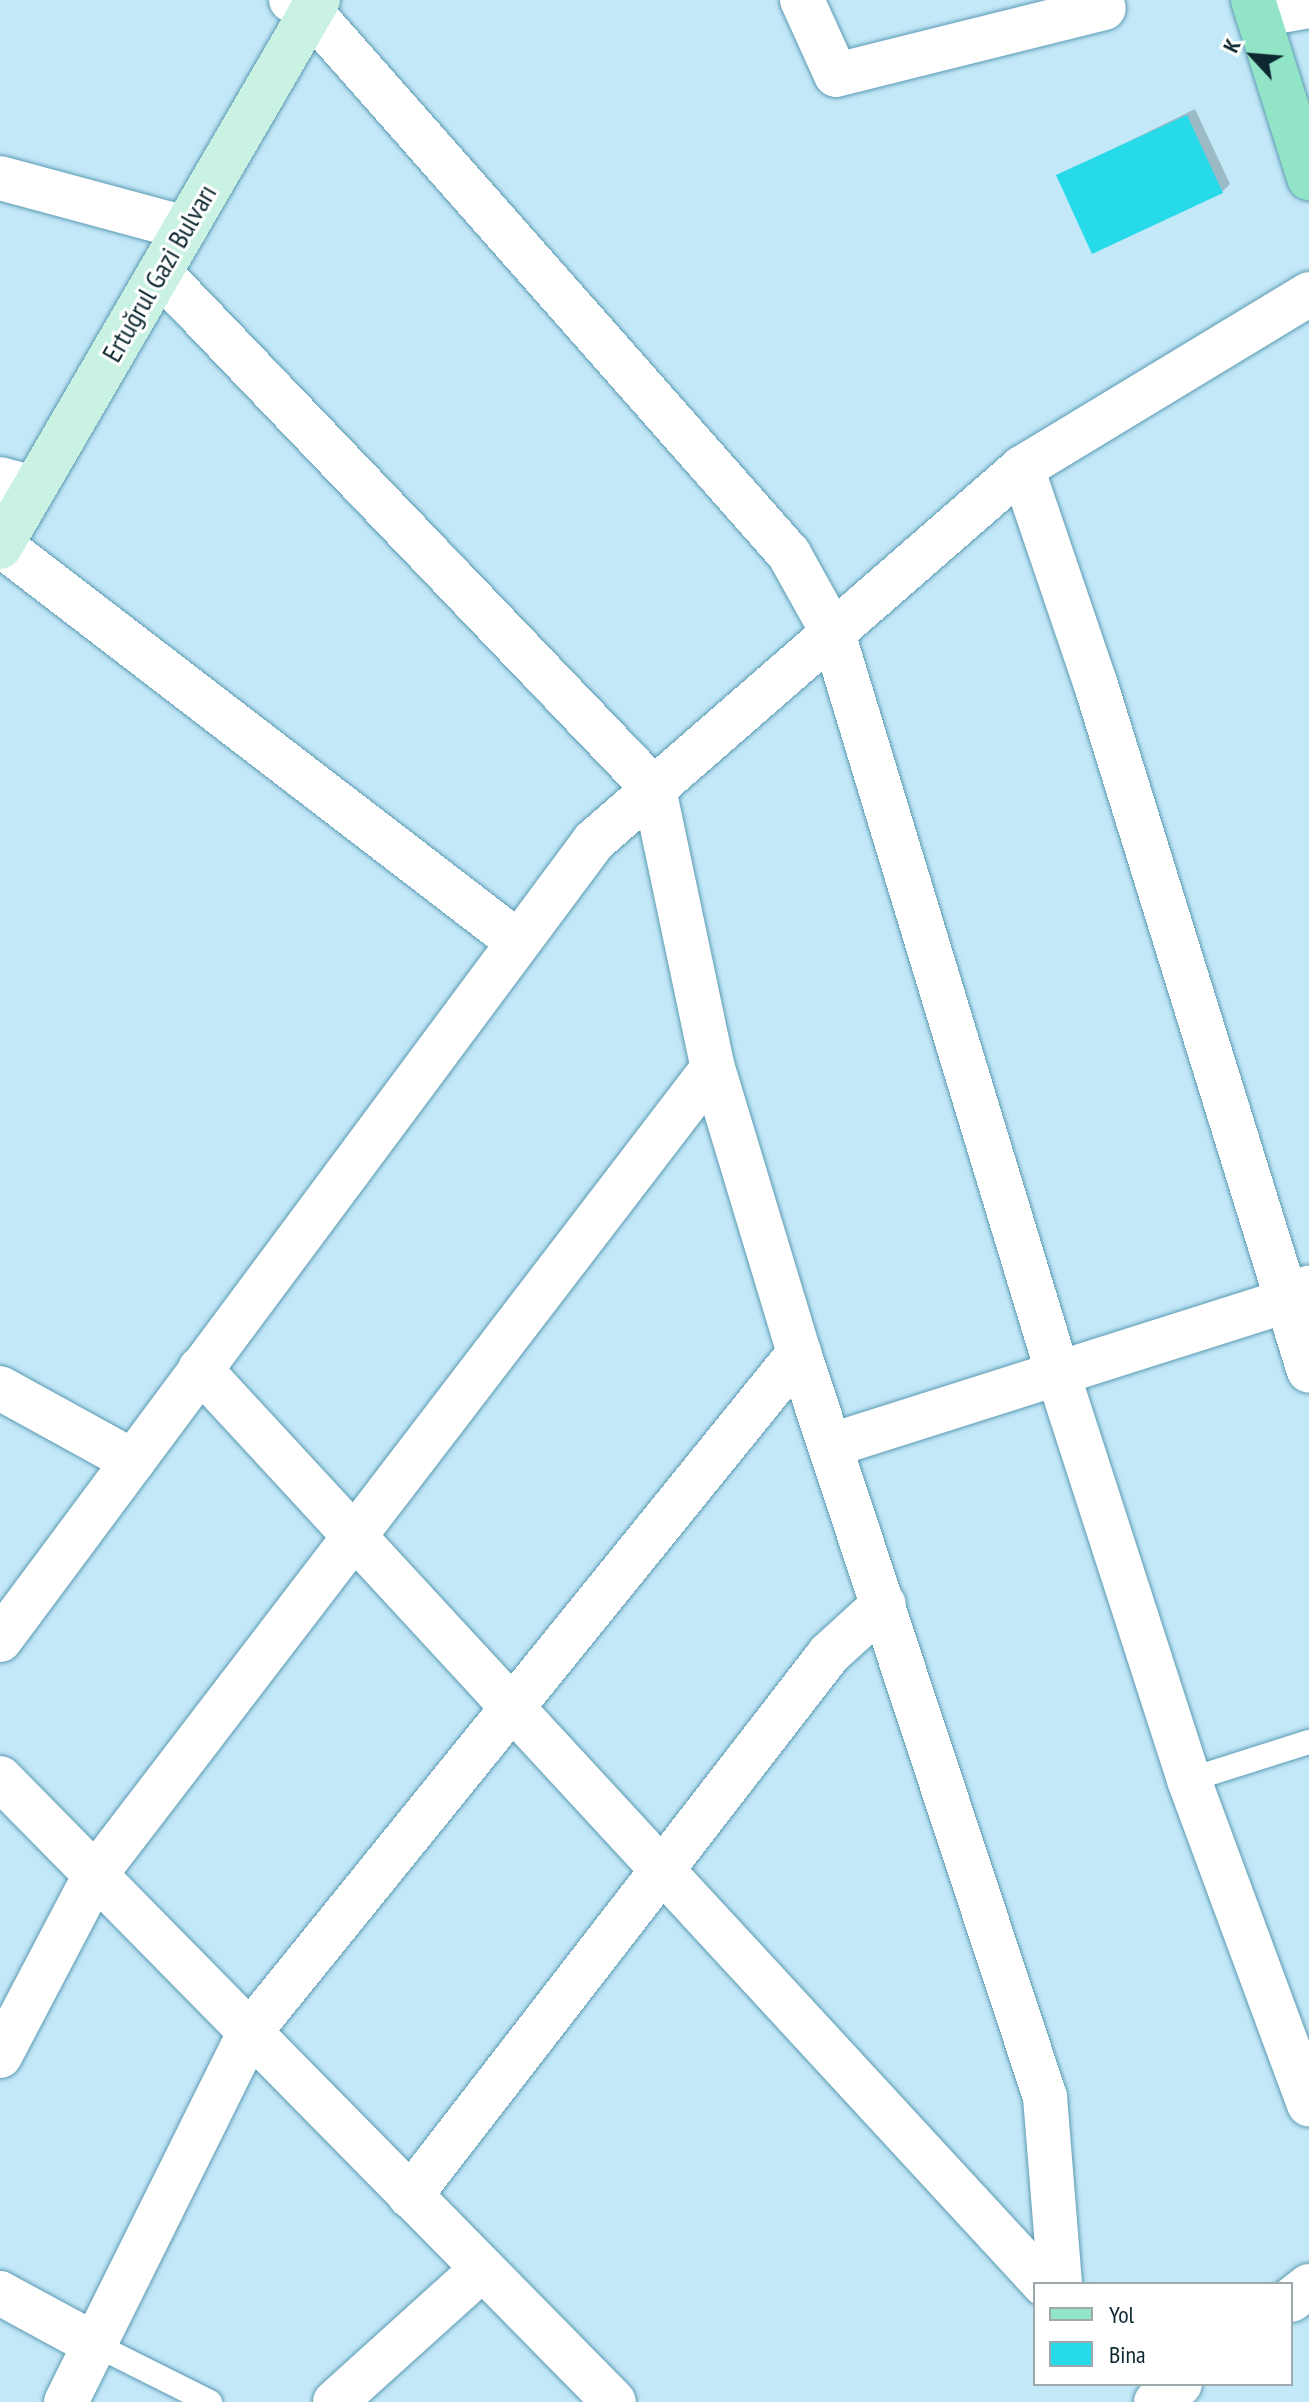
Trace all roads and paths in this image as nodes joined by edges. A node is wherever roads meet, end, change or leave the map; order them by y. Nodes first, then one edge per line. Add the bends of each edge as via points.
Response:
1 (802, 0) edge
2 (306, 4) edge
3 (1309, 6) edge
4 (1256, 7) edge
5 (1104, 8) dead end
6 (0, 178) edge
7 (1309, 178) edge
8 (185, 228) junction
9 (160, 273) junction
10 (1309, 294) edge
11 (1022, 468) junction
12 (17, 484) edge
13 (0, 546) edge
14 (833, 633) junction
15 (654, 789) junction
16 (518, 942) junction
17 (713, 1068) junction
18 (1298, 1294) edge
19 (799, 1353) junction
20 (200, 1369) junction
21 (1309, 1371) edge
22 (1058, 1374) junction
23 (0, 1388) edge
24 (832, 1445) junction
25 (133, 1461) junction
26 (355, 1536) junction
27 (884, 1604) junction
28 (0, 1640) edge
29 (513, 1708) junction
30 (1309, 1742) edge
31 (0, 1778) edge
32 (1189, 1780) junction
33 (665, 1871) junction
34 (95, 1875) junction
35 (249, 2033) junction
36 (0, 2056) edge
37 (1309, 2104) edge
38 (410, 2196) junction
39 (482, 2269) junction
40 (1042, 2282) edge
41 (1060, 2282) edge
42 (1309, 2286) edge
43 (0, 2293) edge
44 (1293, 2298) edge
45 (92, 2343) junction
46 (1138, 2386) edge
47 (1177, 2386) edge
48 (66, 2402) edge
49 (210, 2402) edge
50 (335, 2402) edge
51 (614, 2402) edge
52 (1154, 2402) edge

1 - 5 street via 836,75
2 - 8 main road, Ertuğrul Gazi Bulvarı
2 - 14 street via 789,554
3 - 4 street
4 - 7 main road
6 - 8 street
8 - 9 main road, Ertuğrul Gazi Bulvarı
9 - 12 main road, Ertuğrul Gazi Bulvarı
9 - 15 street
10 - 11 street
11 - 14 street
11 - 18 street
12 - 13 main road, Ertuğrul Gazi Bulvarı
13 - 16 street
14 - 15 street
14 - 22 street
15 - 16 street via 594,841
15 - 17 street
16 - 20 street
17 - 19 street
17 - 26 street
18 - 21 street
18 - 22 street
19 - 24 street
19 - 29 street
20 - 25 street
20 - 26 street
22 - 24 street
22 - 32 street
23 - 25 street
24 - 27 street
25 - 28 street
26 - 29 street
26 - 34 street
27 - 33 street via 829,1654
27 - 41 street via 1045,2097
29 - 33 street
29 - 35 street
30 - 32 lane
31 - 34 street
32 - 37 street
33 - 38 street
33 - 40 street
34 - 35 street
34 - 36 street
35 - 38 street
35 - 45 street
38 - 39 street
39 - 50 street
39 - 51 street
42 - 44 street
43 - 45 street
45 - 48 street
45 - 49 lane
46 - 52 street
47 - 52 street

